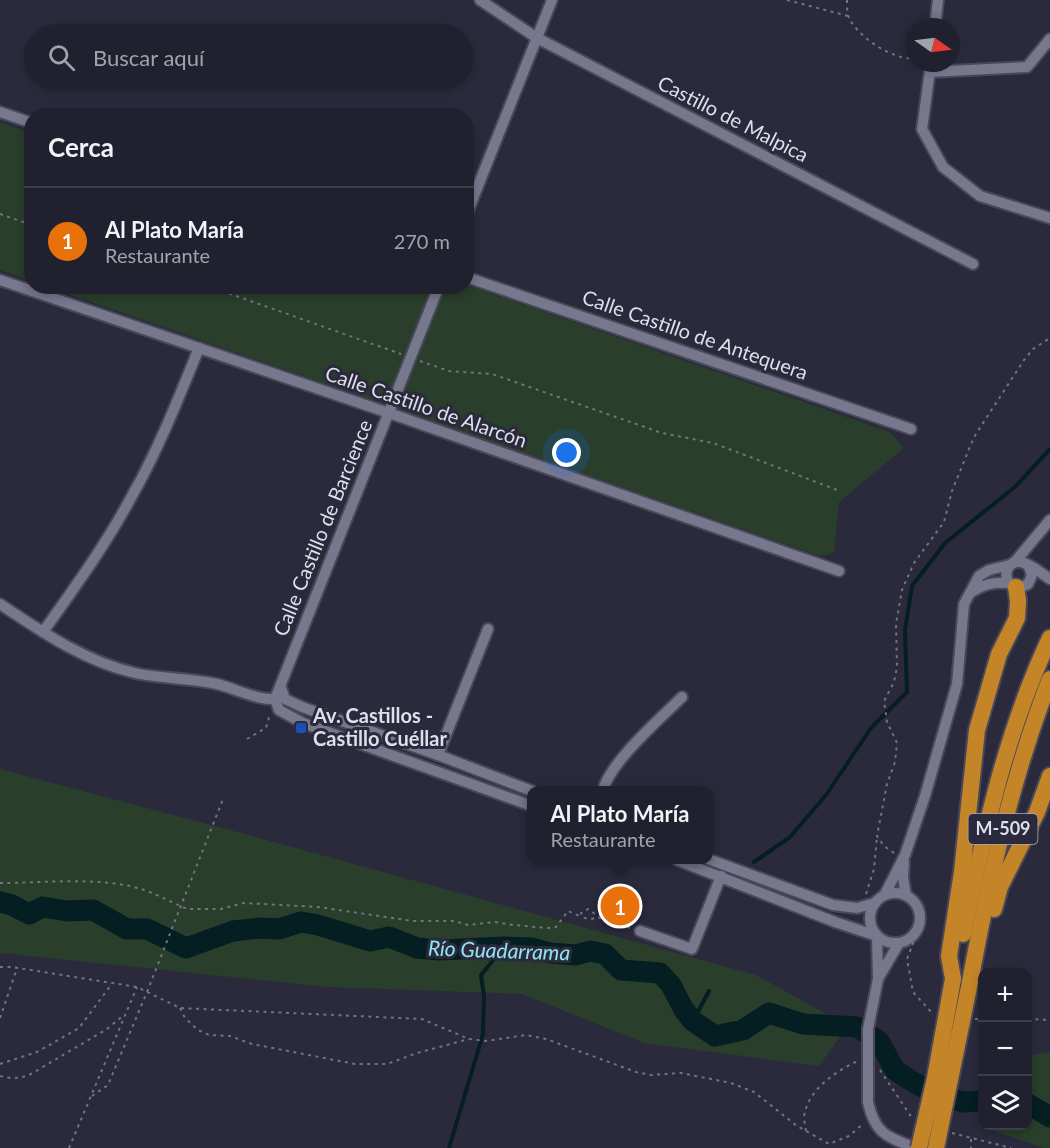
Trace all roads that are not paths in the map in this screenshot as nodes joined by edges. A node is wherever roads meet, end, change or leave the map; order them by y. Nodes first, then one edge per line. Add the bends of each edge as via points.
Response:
1 (480, 0) edge
2 (552, 0) edge
3 (938, 0) edge
4 (936, 18) edge
5 (537, 38) junction
6 (1050, 39) edge
7 (960, 68) edge
8 (929, 72) edge
9 (0, 112) edge
10 (24, 120) edge
11 (474, 196) edge
12 (1050, 218) edge
13 (973, 264) dead end
14 (474, 279) edge
15 (0, 280) edge
16 (24, 288) edge
17 (41, 294) edge
18 (436, 294) edge
19 (199, 348) junction
20 (389, 412) junction
21 (911, 429) dead end
22 (1050, 520) edge
23 (1012, 564) junction
24 (1028, 565) junction
25 (839, 571) dead end
26 (1050, 581) edge
27 (1018, 584) junction
28 (967, 595) junction
29 (0, 604) edge
30 (488, 629) dead end
31 (43, 632) junction
32 (1050, 638) edge
33 (1050, 679) edge
34 (279, 697) junction
35 (682, 697) dead end
36 (438, 755) junction
37 (1050, 776) edge
38 (605, 786) edge
39 (527, 789) edge
40 (527, 805) edge
41 (905, 855) junction
42 (713, 861) edge
43 (688, 864) edge
44 (721, 876) junction
45 (885, 894) junction
46 (906, 895) junction
47 (875, 903) junction
48 (640, 931) road end
49 (877, 936) junction
50 (898, 943) junction
51 (974, 960) junction
52 (878, 979) junction
53 (953, 979) junction
54 (917, 1148) edge
55 (936, 1148) edge

1 - 5 street, Castillo de Malpica
2 - 5 street
3 - 4 street
5 - 11 street
5 - 13 street, Castillo de Malpica
6 - 7 street via 1027,67
8 - 12 street via 922,129 943,167 980,196
9 - 10 street
14 - 21 street, Calle Castillo de Antequera
15 - 16 street, Calle Castillo de Alarcón
17 - 19 street, Calle Castillo de Alarcón
18 - 20 street, Calle Castillo de Barcience
19 - 20 street, Calle Castillo de Alarcón
19 - 31 street via 134,494
20 - 25 street, Calle Castillo de Alarcón
20 - 34 street, Calle Castillo de Barcience via 281,682
22 - 23 street
23 - 24 street
23 - 27 street via 1006,574
23 - 28 street via 979,576
24 - 26 street
24 - 27 street via 1032,574
26 - 27 street
27 - 28 street via 993,582
27 - 53 highway via 1017,618 999,654 977,730 949,956
28 - 41 street via 960,624 957,684
29 - 31 street
30 - 36 street
31 - 34 street via 79,653 133,672 213,683 266,699
32 - 53 highway, M-509 via 1034,671 997,785
33 - 51 highway, M-509 via 1012,793
34 - 36 street
34 - 40 street via 279,710 297,720
35 - 38 street via 629,751
36 - 39 street
37 - 51 highway via 1000,887
41 - 45 street
41 - 46 street
42 - 47 street via 833,905 858,908
43 - 44 street
44 - 48 street via 692,949
44 - 49 street
45 - 46 street
45 - 47 street
46 - 50 street via 917,905 921,920 914,935
47 - 49 street via 870,920
49 - 50 street
49 - 52 street
50 - 52 street
51 - 55 highway, M-509, bridge
52 - 54 street, M-509, bridge via 868,1029 871,1117 887,1137
53 - 54 highway, M-509, bridge via 935,1078

